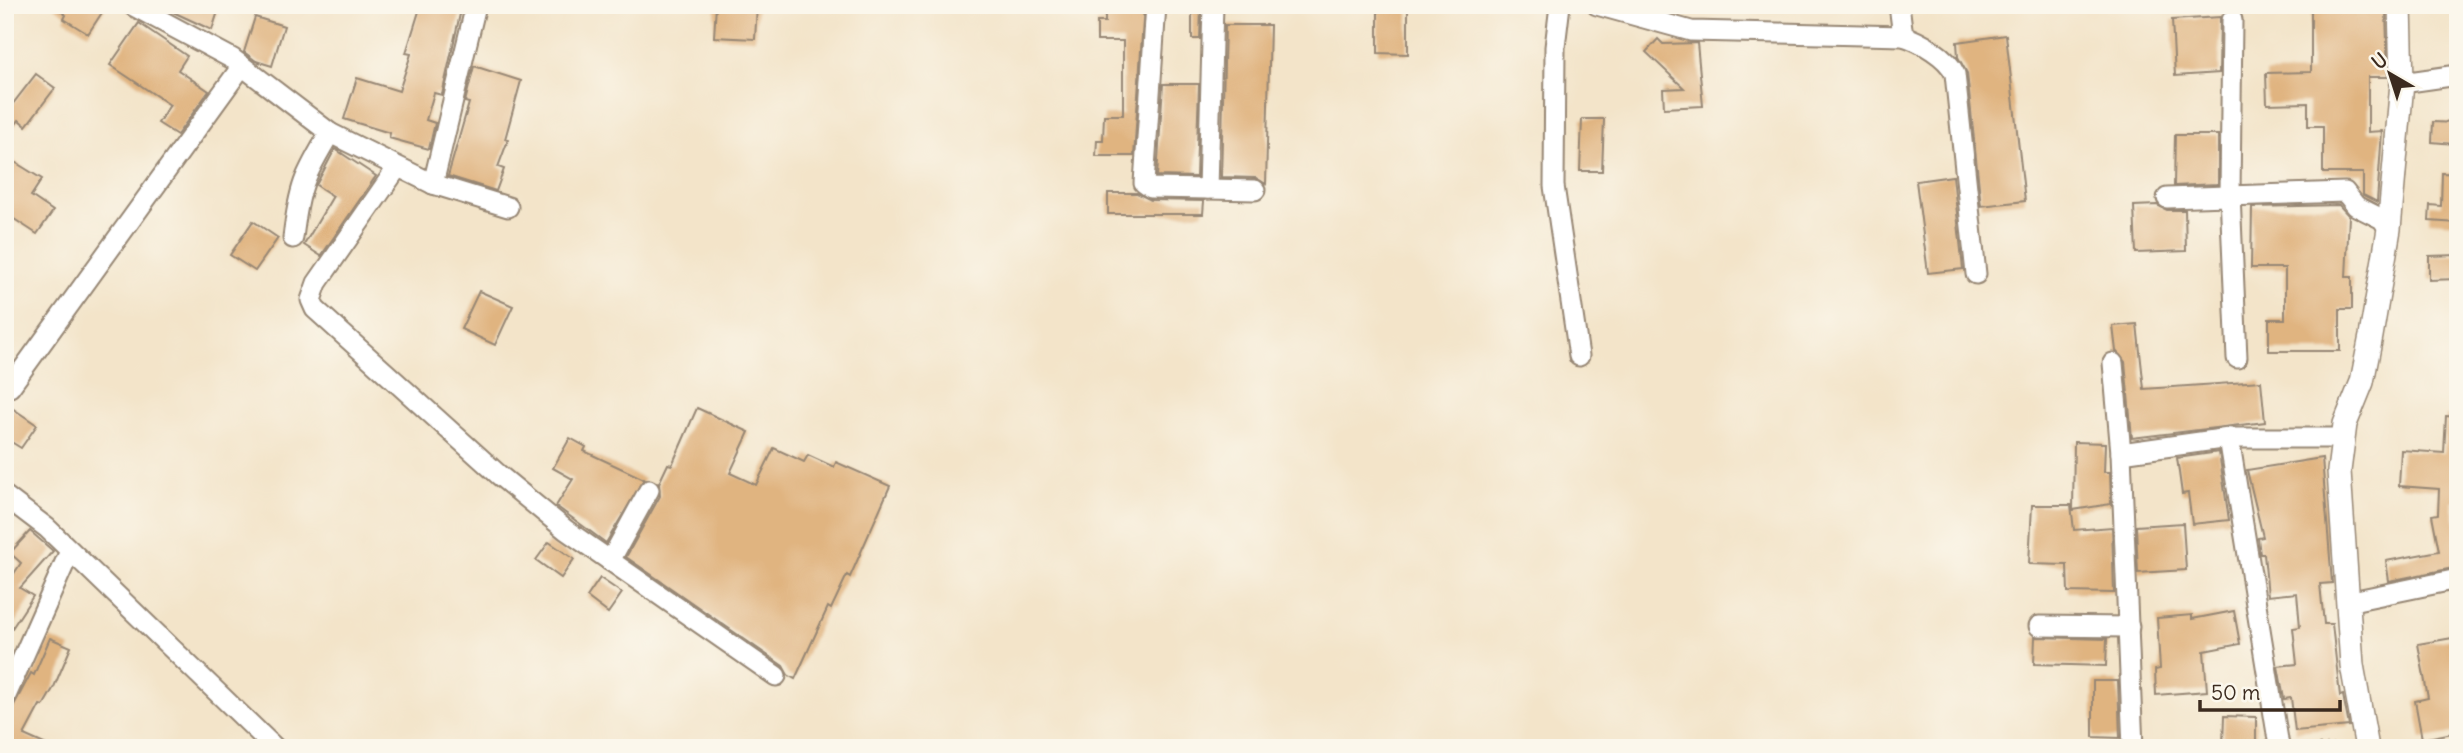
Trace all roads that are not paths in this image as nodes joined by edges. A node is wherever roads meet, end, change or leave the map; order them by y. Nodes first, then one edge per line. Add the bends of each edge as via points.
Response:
1 (132, 5) edge
2 (170, 5) edge
3 (476, 5) edge
4 (1156, 5) edge
5 (1213, 5) edge
6 (1559, 5) edge
7 (1597, 5) edge
8 (1899, 5) edge
9 (2400, 5) edge
10 (2232, 20) dead end
11 (165, 25) junction
12 (1903, 36) junction
13 (242, 66) junction
14 (2458, 75) edge
15 (2402, 83) junction
16 (330, 133) junction
17 (397, 169) junction
18 (433, 184) junction
19 (1208, 189) junction
20 (1255, 190) dead end
21 (2230, 194) junction
22 (2167, 198) dead end
23 (508, 207) dead end
24 (2389, 229) junction
25 (293, 237) dead end
26 (1976, 274) dead end
27 (1579, 356) dead end
28 (2237, 358) dead end
29 (2113, 363) dead end
30 (10, 387) dead end
31 (2229, 438) junction
32 (2342, 438) junction
33 (2121, 453) junction
34 (649, 490) dead end
35 (5, 496) edge
36 (70, 551) junction
37 (610, 561) junction
38 (2458, 579) edge
39 (2347, 602) junction
40 (2039, 626) dead end
41 (2129, 627) junction
42 (776, 676) dead end
43 (5, 698) edge
44 (2279, 746) edge
45 (275, 748) edge
46 (2133, 748) edge
47 (2367, 748) edge

1 - 11 street
2 - 11 street
3 - 18 street
4 - 19 street via 1144,183 1151,188
5 - 19 street
6 - 27 street via 1554,186
7 - 12 street via 1691,31
8 - 12 street
9 - 15 street
10 - 21 street
11 - 13 street
12 - 26 street via 1924,42 1955,74
13 - 16 street
13 - 30 street
14 - 15 street
15 - 24 street
16 - 17 street
16 - 25 street via 305,174
17 - 18 street
17 - 37 street via 317,283 312,304 499,475
18 - 23 street
19 - 20 street
21 - 22 street
21 - 24 street via 2345,192 2356,206 2382,219
21 - 28 street
24 - 32 street via 2362,382
29 - 33 street
31 - 32 street
31 - 33 street
31 - 44 street
32 - 39 street via 2339,471
33 - 41 street
34 - 37 street
35 - 36 street
36 - 43 street
36 - 45 street
37 - 42 street
38 - 39 street
39 - 47 street via 2352,665
40 - 41 street
41 - 46 street

